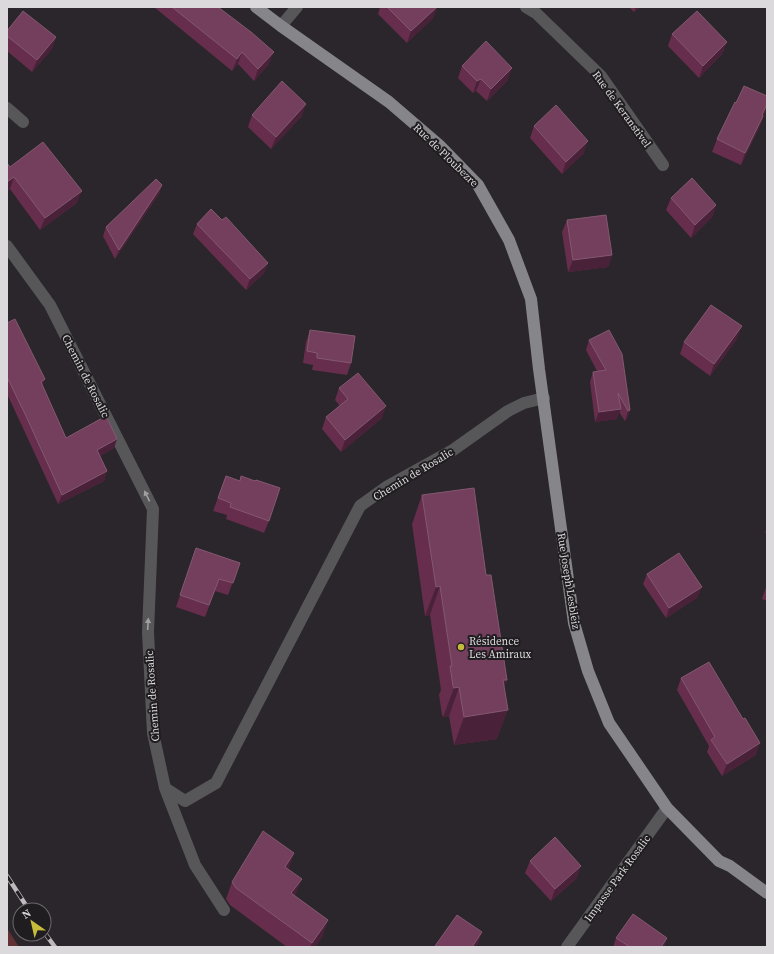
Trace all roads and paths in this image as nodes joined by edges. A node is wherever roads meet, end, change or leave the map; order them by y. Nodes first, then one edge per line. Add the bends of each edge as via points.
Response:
1 (256, 7) edge
2 (297, 7) edge
3 (526, 7) edge
4 (281, 26) junction
5 (7, 108) edge
6 (23, 122) dead end
7 (663, 165) dead end
8 (7, 246) edge
9 (539, 369) joint
10 (544, 398) junction
11 (165, 788) junction
12 (667, 808) junction
13 (767, 893) edge
14 (224, 910) dead end
15 (567, 947) edge

1 - 4 main road, Rue de Ploubezre
2 - 4 street
3 - 7 street, Rue de Keranstivel via 536,13 601,76
4 - 9 main road, Rue de Ploubezre via 389,102 439,145 478,184 509,240 531,299
5 - 6 street
11 -> 8 street, Chemin de Rosalic via 153,733 148,632 153,509 50,305
9 - 10 main road, Rue Joseph Lesbleiz
10 - 11 street, Chemin de Rosalic via 524,403 508,411 453,450 388,486 360,506 216,782 185,802
10 - 12 main road, Rue Joseph Lesbleiz via 574,623 588,671 609,723
11 - 14 street via 195,865
12 - 13 main road, Rue Joseph Lesbleiz via 719,860
12 - 15 street, Impasse Park Rosalic

